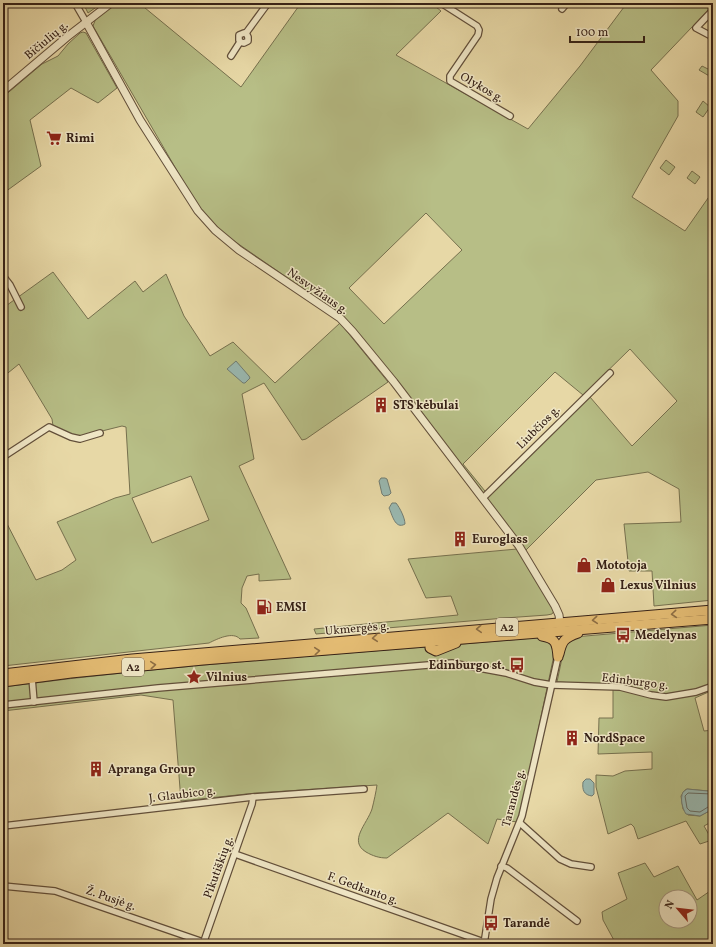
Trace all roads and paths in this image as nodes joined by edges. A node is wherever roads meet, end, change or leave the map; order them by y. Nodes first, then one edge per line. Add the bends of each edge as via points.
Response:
1 (75, 3) edge
2 (112, 3) edge
3 (268, 3) edge
4 (441, 3) edge
5 (567, 3) edge
6 (562, 9) dead end
7 (713, 10) edge
8 (86, 22) junction
9 (713, 37) edge
10 (231, 56) dead end
11 (3, 91) edge
12 (510, 116) dead end
13 (3, 276) edge
14 (21, 307) dead end
15 (610, 373) dead end
16 (100, 433) dead end
17 (3, 457) edge
18 (483, 498) junction
19 (713, 610) edge
20 (713, 619) edge
21 (560, 623) junction
22 (589, 629) junction
23 (454, 631) junction
24 (525, 635) junction
25 (430, 642) junction
26 (558, 657) junction
27 (3, 674) edge
28 (32, 678) junction
29 (3, 682) edge
30 (552, 685) junction
31 (713, 686) edge
32 (34, 702) junction
33 (3, 705) edge
34 (364, 789) dead end
35 (253, 797) junction
36 (520, 823) junction
37 (3, 826) edge
38 (234, 854) junction
39 (501, 866) junction
40 (591, 867) dead end
41 (3, 886) edge
42 (577, 921) dead end
43 (203, 943) edge
44 (484, 943) edge
45 (210, 944) edge

1 - 8 street
2 - 8 street, Bičiulių g.
3 - 10 street via 246,34 248,41 240,42
4 - 12 street, Olykos g. via 477,26 479,30 449,79 452,84
5 - 6 street
7 - 9 street via 696,28
8 - 11 street, Bičiulių g.
8 - 18 street, Nesvyžiaus g. via 140,120 206,221 239,250 340,318 394,382
13 - 14 street
15 - 18 street, Liubčios g.
16 - 17 street via 80,439 49,427
18 - 21 street, Nesvyžiaus g. via 519,546 556,606
19 -> 21 highway, Ukmergės g. / A2
20 - 22 highway, A2
21 -> 23 highway, Ukmergės g. / A2
22 - 24 highway, A2
22 - 26 highway via 565,639
23 - 25 highway via 432,638
23 -> 27 highway, Ukmergės g. / A2 via 132,659
24 - 25 highway, A2 via 465,639 436,651 430,648
24 - 26 highway via 552,639 556,644
28 -> 25 highway, Ukmergės g. / A2 via 203,660
26 - 30 street, Tarandės g.
28 - 29 highway, Ukmergės g. / A2
28 - 32 street
30 - 31 street, Edinburgo g. via 620,687 666,698
30 - 32 street, Edinburgo g. via 452,663 158,688
30 - 36 street, Tarandės g.
32 - 33 street, Edinburgo g.
34 - 35 street, J. Glaubico g.
35 - 37 street, J. Glaubico g.
35 - 38 street, Pikutiškių g.
36 - 39 street, Tarandės g.
36 - 40 street via 566,863
38 - 43 street, Pikutiškių g.
38 - 44 street, F. Gedkanto g.
39 - 42 street
39 - 44 street, Tarandės g. via 491,899
41 - 43 street, Ž. Pusjė g. via 55,891
43 - 45 street, Ž. Pusjė g.

